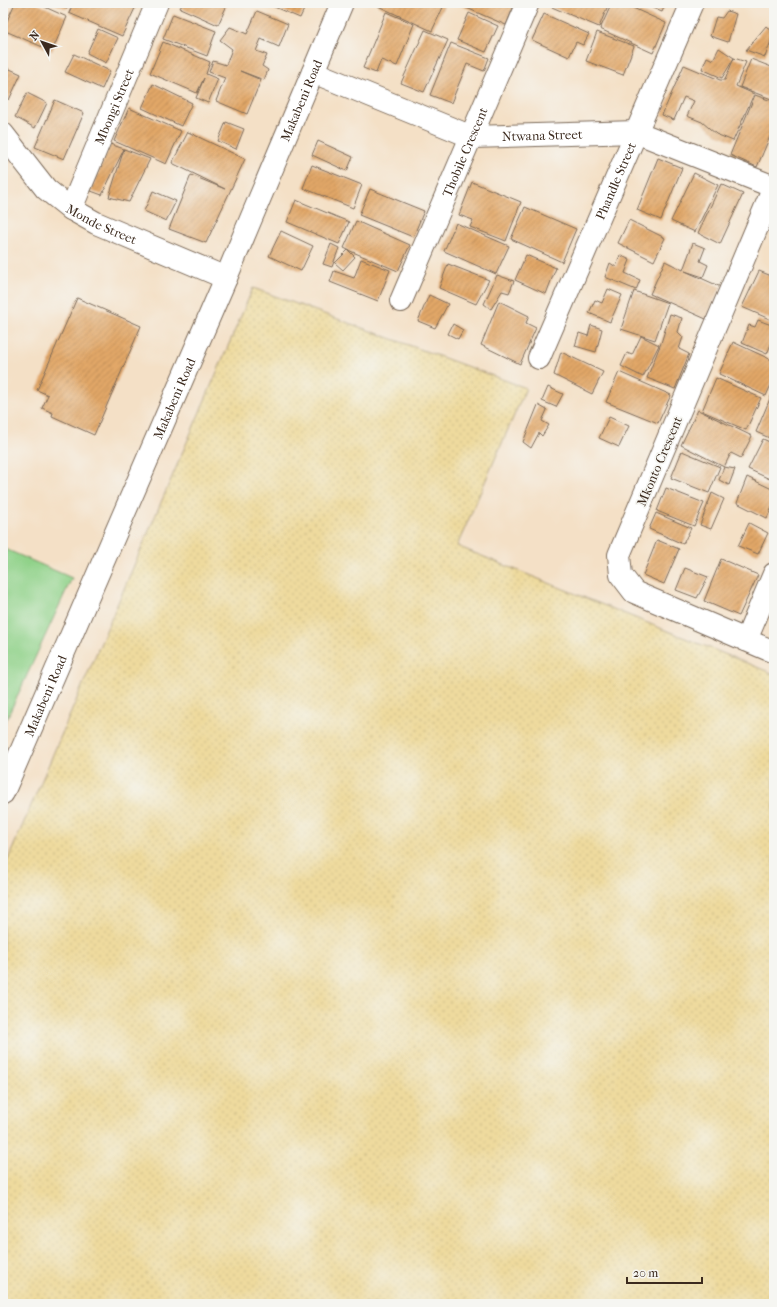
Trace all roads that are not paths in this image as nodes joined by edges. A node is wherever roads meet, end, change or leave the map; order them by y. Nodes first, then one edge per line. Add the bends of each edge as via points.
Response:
1 (157, 3) edge
2 (342, 3) edge
3 (528, 3) edge
4 (692, 3) edge
5 (313, 72) junction
6 (636, 132) junction
7 (3, 134) edge
8 (472, 137) junction
9 (774, 187) edge
10 (71, 209) junction
11 (226, 278) junction
12 (401, 300) dead end
13 (539, 358) dead end
14 (774, 574) edge
15 (746, 640) junction
16 (774, 652) edge
17 (3, 793) edge

1 - 10 street, Mbongi Street
2 - 5 street, Makabeni Road
3 - 8 street, Thobile Crescent
4 - 6 street, Phandle Street
5 - 8 street, Ntwana Street
5 - 11 street, Makabeni Road
6 - 8 street, Ntwana Street
6 - 9 street, Ntwana Street
6 - 13 street, Phandle Street
7 - 10 street, Monde Street via 46,189
8 - 12 street, Thobile Crescent
9 - 15 street, Mkonto Crescent via 619,555 621,575 634,592
10 - 11 street, Monde Street via 96,223
11 - 17 street, Makabeni Road
14 - 15 street
15 - 16 street, Mkonto Crescent

